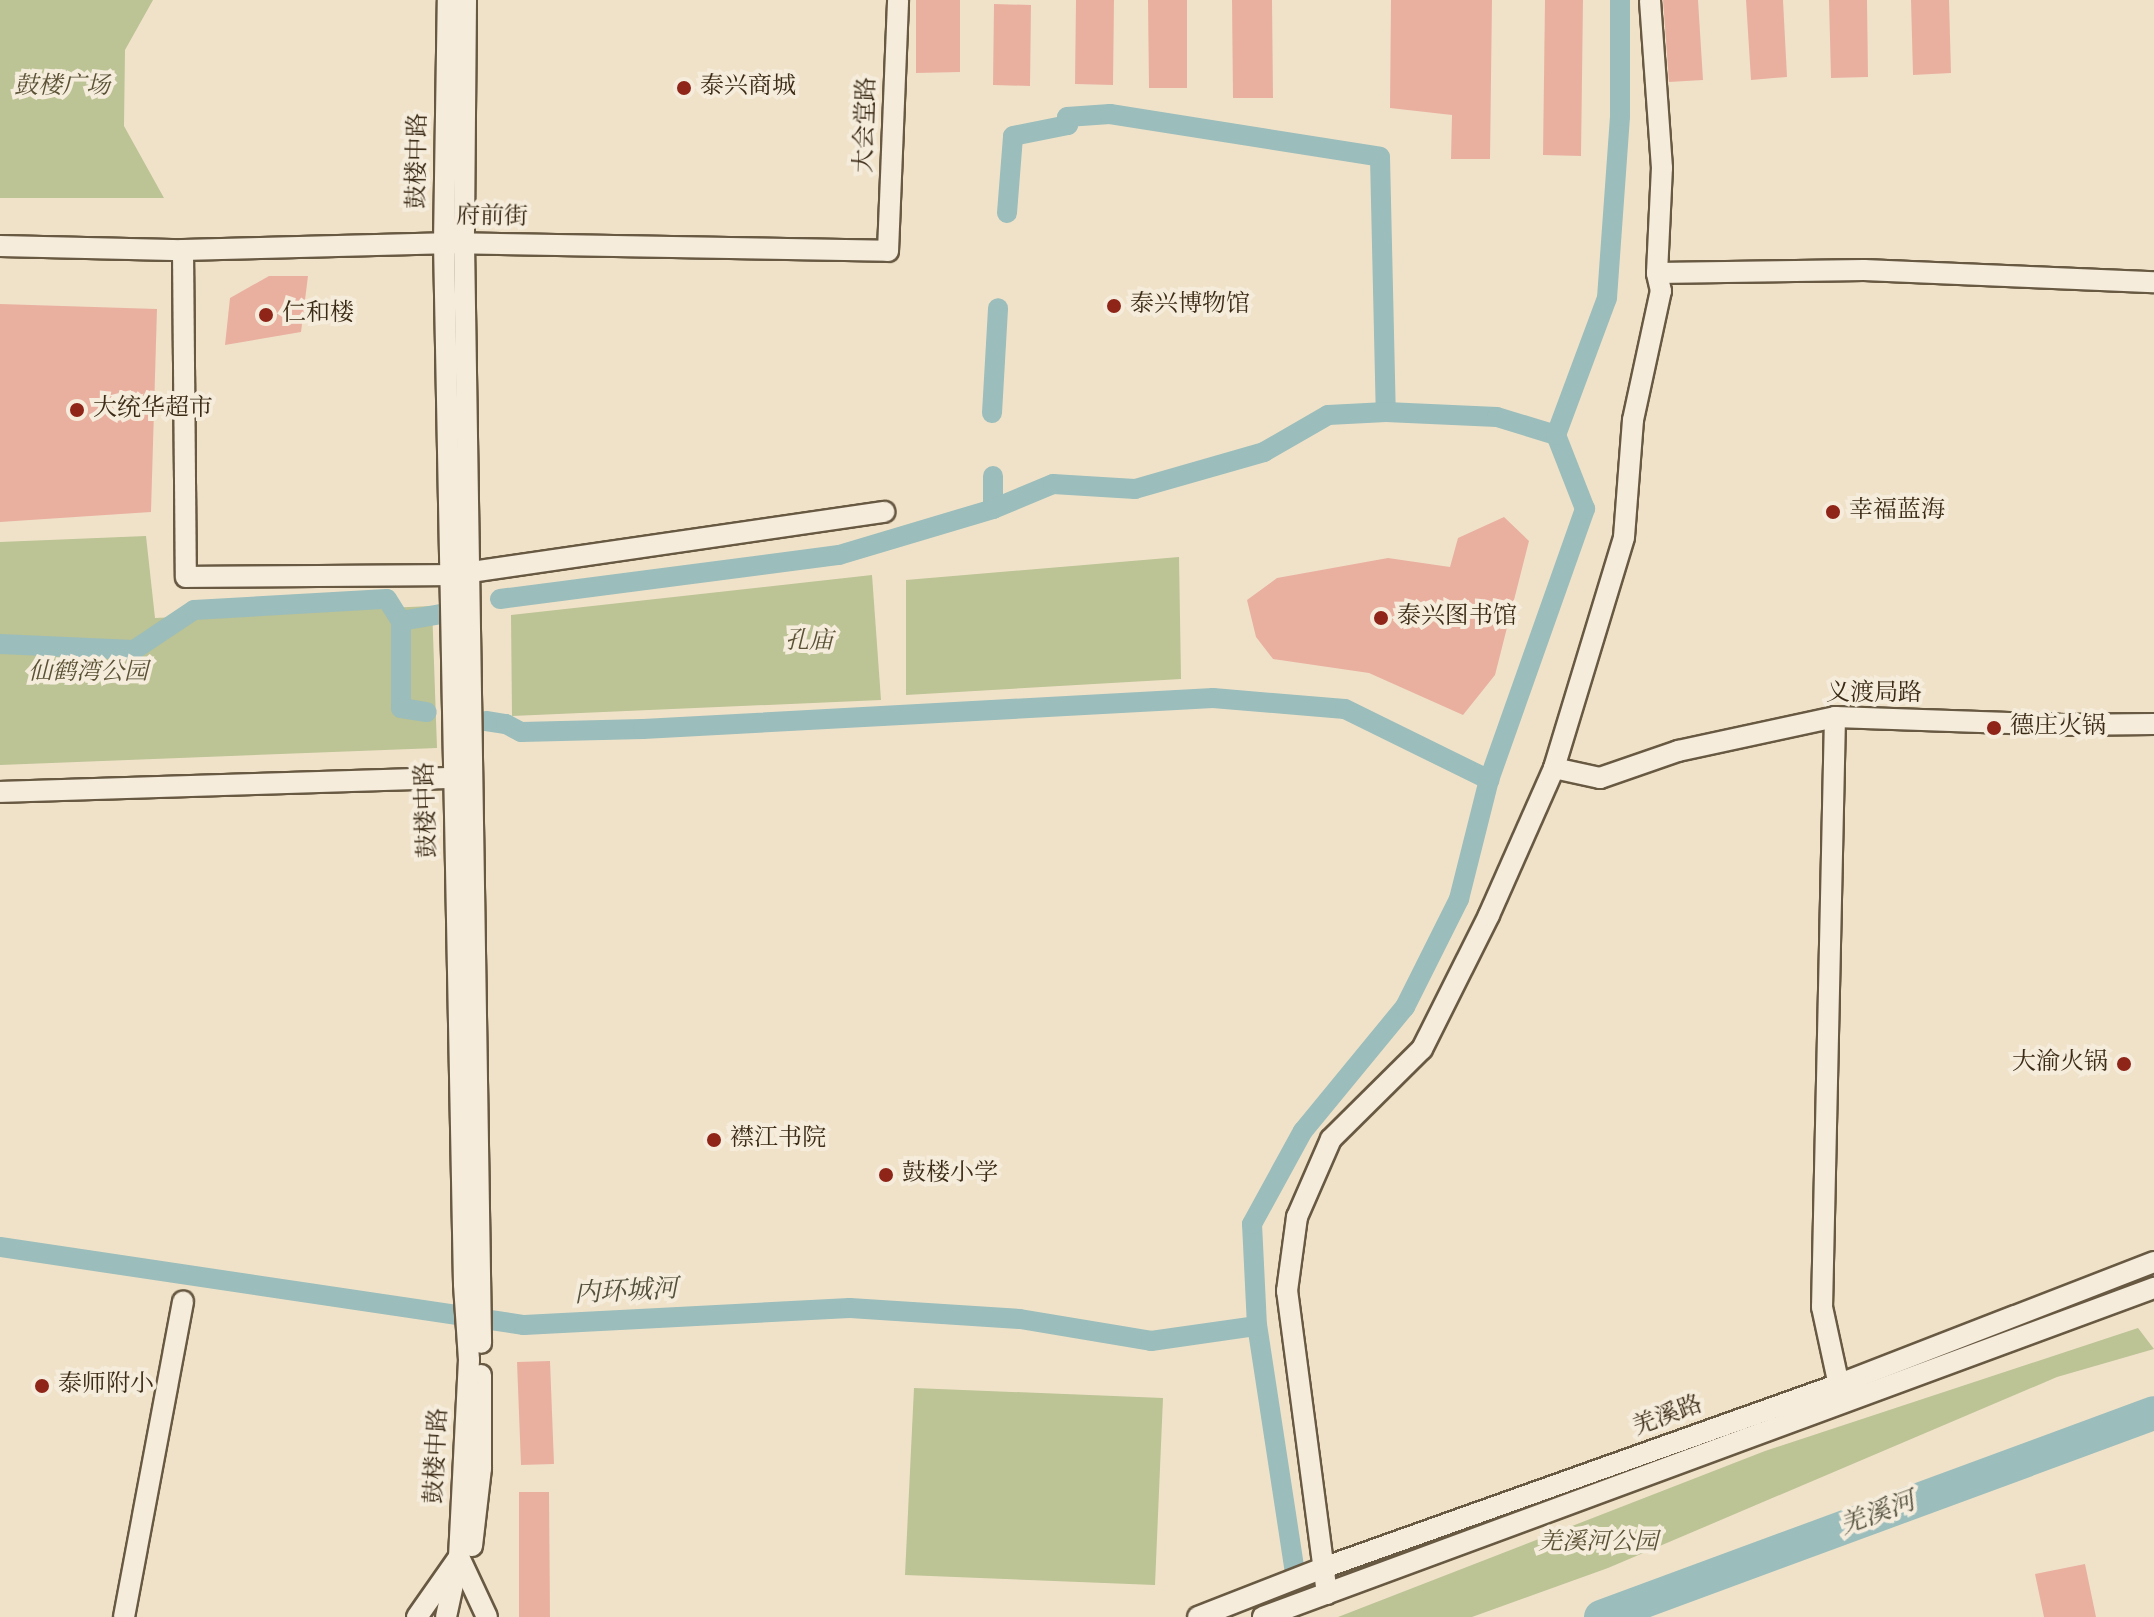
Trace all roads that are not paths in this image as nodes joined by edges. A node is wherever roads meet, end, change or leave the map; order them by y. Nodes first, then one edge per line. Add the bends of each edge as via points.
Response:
1 (448, 0) edge
2 (466, 0) edge
3 (898, 0) edge
4 (1650, 0) edge
5 (454, 243) junction
6 (0, 246) edge
7 (183, 250) junction
8 (888, 251) joint
9 (1657, 273) junction
10 (2154, 282) edge
11 (884, 512) dead end
12 (460, 573) junction
13 (1835, 717) junction
14 (2154, 724) edge
15 (1554, 768) junction
16 (454, 778) junction
17 (0, 792) edge
18 (2154, 1262) edge
19 (2154, 1288) edge
20 (183, 1301) dead end
21 (2050, 1313) junction
22 (473, 1321) junction
23 (1840, 1394) junction
24 (464, 1566) junction
25 (1323, 1568) junction
26 (1327, 1594) junction
27 (124, 1617) edge
28 (417, 1617) edge
29 (446, 1617) edge
30 (460, 1617) edge
31 (487, 1617) edge
32 (1198, 1617) edge
33 (1263, 1617) edge

1 - 5 street, 鼓楼中路
2 - 5 street
3 - 8 street, 大会堂路
4 - 9 street via 1662,168
5 - 7 street, 府前街
5 - 8 street, 府前街
5 - 12 street, 鼓楼中路
6 - 7 street, 府前街
7 - 12 street via 186,577
9 - 10 street via 1864,270
9 - 15 street via 1661,291 1633,420 1624,537
11 - 12 street
12 - 16 street, 鼓楼中路
12 - 22 street
13 - 14 street, 义渡局路
13 - 15 street, 义渡局路 via 1678,751 1600,778
13 - 23 street via 1822,1307
15 - 25 street via 1422,1049 1331,1139 1297,1217 1287,1291
16 - 17 street
16 - 22 street, 鼓楼中路
18 - 21 street, 羌溪路
19 - 21 street, 羌溪路
20 - 27 street
21 - 23 street, 羌溪路
22 - 24 street via 481,1468
23 - 25 street, 羌溪路
23 - 26 street, 羌溪路
24 - 28 street
24 - 29 street
24 - 30 street
24 - 31 street
25 - 26 street
25 - 32 street, 羌溪路
26 - 33 street, 羌溪路

